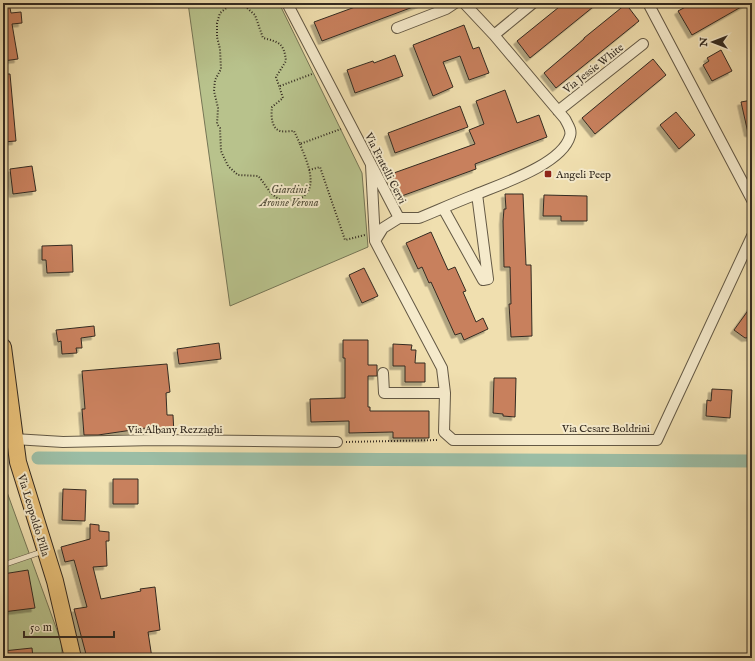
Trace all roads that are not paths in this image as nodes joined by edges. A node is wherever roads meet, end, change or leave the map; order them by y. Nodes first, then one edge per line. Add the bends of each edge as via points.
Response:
1 (287, 3) edge
2 (455, 3) edge
3 (464, 3) edge
4 (533, 3) edge
5 (648, 3) edge
6 (397, 28) dead end
7 (494, 35) junction
8 (643, 44) dead end
9 (558, 111) junction
10 (371, 165) junction
11 (477, 194) junction
12 (752, 200) edge
13 (443, 208) junction
14 (399, 218) junction
15 (752, 236) edge
16 (375, 241) junction
17 (3, 347) edge
18 (383, 373) dead end
19 (445, 393) junction
20 (337, 442) road end
21 (14, 443) junction
22 (45, 551) junction
23 (3, 565) edge
24 (73, 658) edge

1 - 10 street, Via Fratelli Cervi
2 - 6 street
3 - 7 street
4 - 7 street
5 - 12 street
7 - 9 street
8 - 9 street, Via Jessie White
9 - 11 street, Via Fratelli Cervi via 565,119 571,135 553,158 524,175
10 - 14 street, Via Fratelli Cervi
10 - 16 street
11 - 13 street, Via Fratelli Cervi
11 - 13 street via 488,279 483,280
13 - 14 street, Via Fratelli Cervi via 418,218
14 - 16 street via 383,228
15 - 19 street, Via Cesare Boldrini via 657,440 453,440 444,432
16 - 19 street via 442,368
17 - 21 main road, Via Leopoldo Pilla
18 - 19 street via 384,393
20 - 21 street, Via Albany Rezzaghi via 155,440
21 - 22 main road, Via Leopoldo Pilla via 21,477
22 - 23 lane
22 - 24 main road, Via Leopoldo Pilla via 62,608

